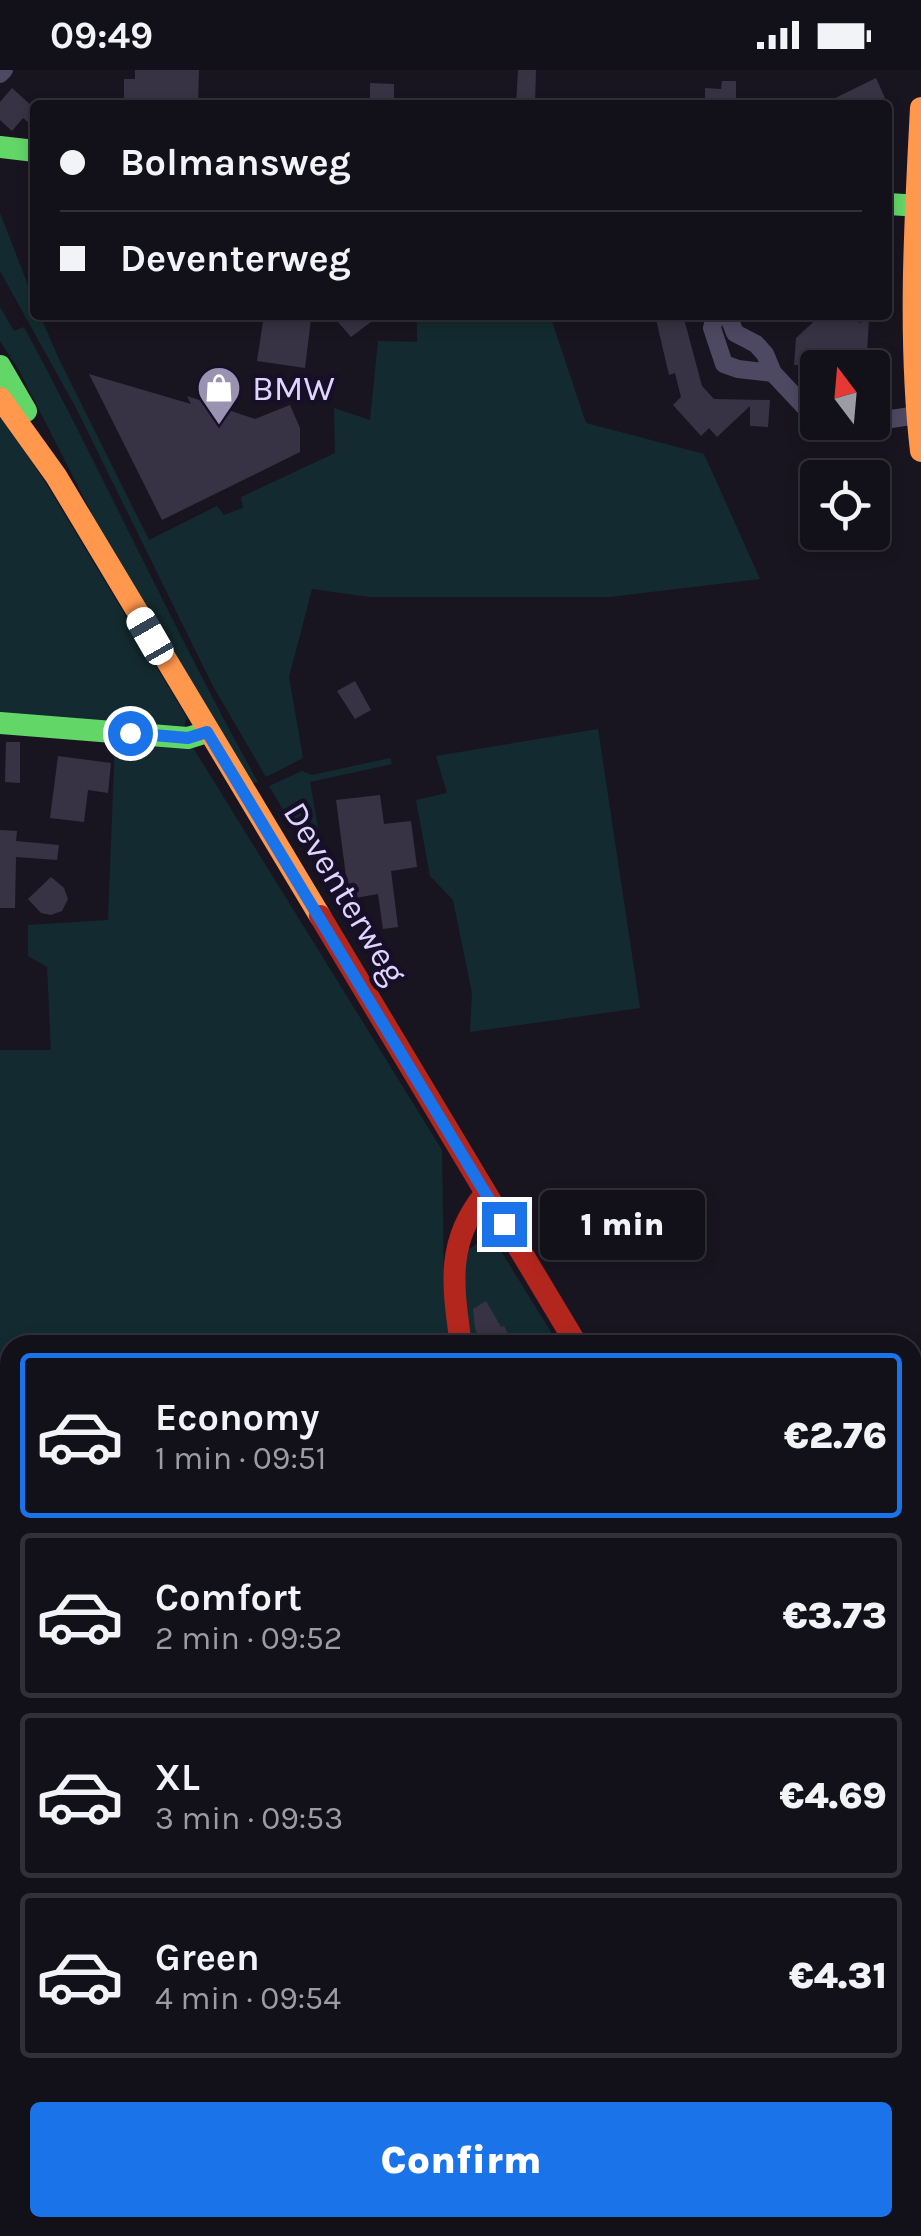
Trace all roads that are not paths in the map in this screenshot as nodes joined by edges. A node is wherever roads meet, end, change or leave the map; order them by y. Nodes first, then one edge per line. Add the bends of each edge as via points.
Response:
1 (921, 108) edge
2 (892, 189) edge
3 (918, 199) edge
4 (892, 203) edge
5 (714, 320) edge
6 (730, 320) edge
7 (0, 366) edge
8 (773, 372) junction
9 (0, 398) edge
10 (800, 402) edge
11 (917, 415) junction
12 (890, 419) edge
13 (921, 451) edge
14 (56, 476) junction
15 (0, 723) edge
16 (207, 732) junction
17 (486, 1194) junction
18 (460, 1335) edge
19 (571, 1335) edge

1 - 3 main road
2 - 3 main road
3 - 4 main road
3 - 11 main road
5 - 8 street via 724,364
6 - 8 street via 735,333 770,360
7 - 14 main road, Deventerweg
8 - 10 street
9 - 14 main road, Deventerweg
11 - 12 street
11 - 13 main road
14 - 16 main road, Deventerweg
15 - 16 main road via 176,737
16 - 17 main road, Deventerweg
17 - 18 main road via 470,1212 454,1253
17 - 19 main road, Deventerweg

